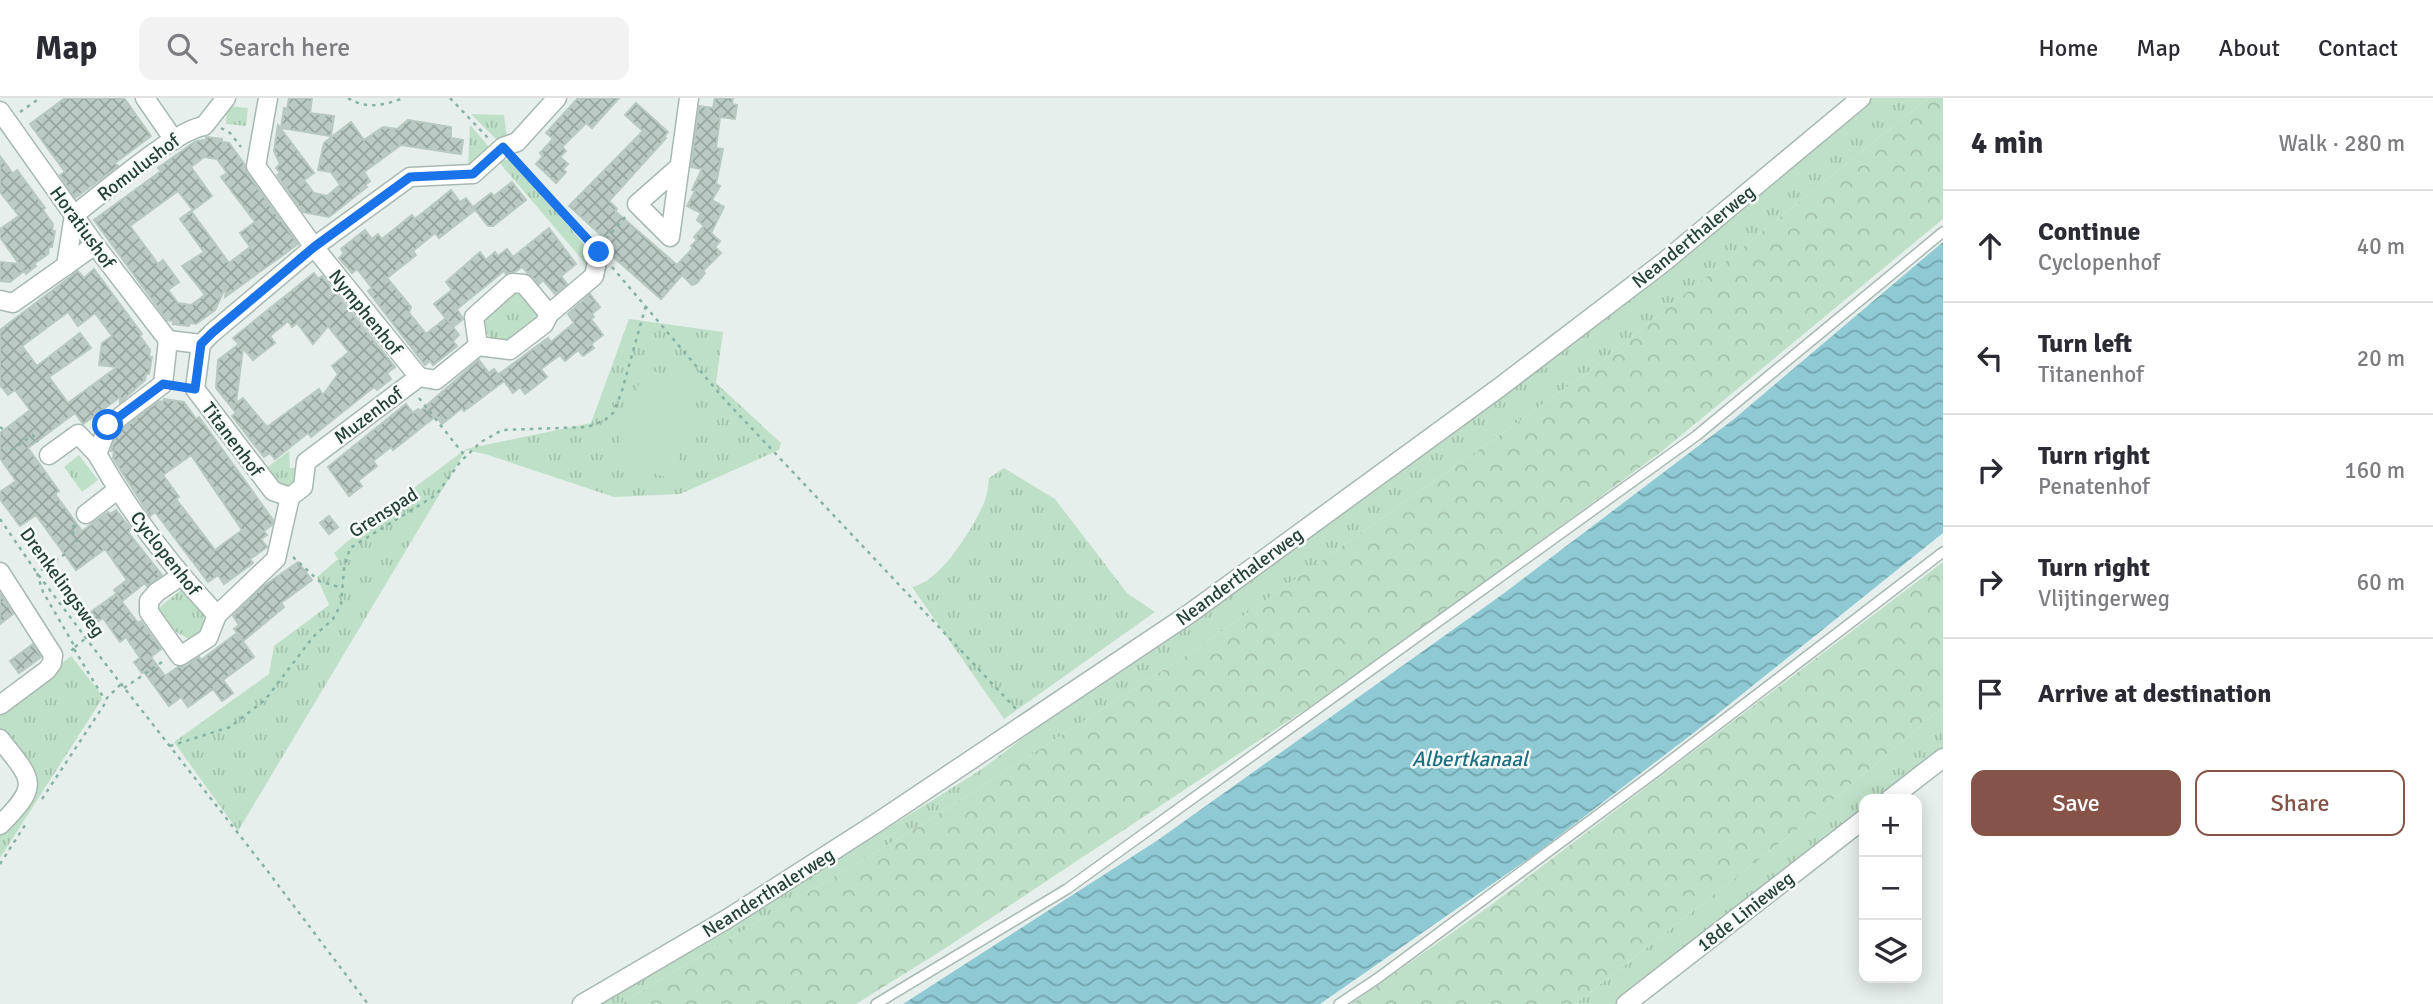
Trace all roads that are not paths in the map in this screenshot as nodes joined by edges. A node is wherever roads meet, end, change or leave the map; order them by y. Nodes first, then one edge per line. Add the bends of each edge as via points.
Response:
1 (145, 98) edge
2 (226, 98) edge
3 (268, 98) edge
4 (557, 98) edge
5 (689, 98) edge
6 (1861, 98) edge
7 (0, 111) edge
8 (174, 139) junction
9 (678, 167) junction
10 (74, 215) junction
11 (1943, 232) edge
12 (95, 245) junction
13 (314, 247) junction
14 (598, 251) road end
15 (66, 265) junction
16 (0, 300) edge
17 (549, 314) junction
18 (168, 340) junction
19 (201, 344) junction
20 (478, 346) junction
21 (414, 381) junction
22 (163, 384) junction
23 (195, 389) junction
24 (97, 454) junction
25 (49, 456) road end
26 (117, 490) junction
27 (282, 494) junction
28 (86, 514) road end
29 (1943, 552) edge
30 (0, 572) edge
31 (181, 576) junction
32 (217, 615) junction
33 (0, 705) edge
34 (0, 739) edge
35 (1943, 758) edge
36 (1896, 794) edge
37 (1859, 823) edge
38 (0, 825) edge
39 (582, 1004) edge
40 (876, 1004) edge
41 (1339, 1004) edge
42 (1626, 1004) edge

1 - 8 street
2 - 8 street, Romulushof via 204,126
3 - 13 street via 257,166
4 - 13 street via 517,142 503,147 473,174 410,177
5 - 9 street
6 - 39 street, Neanderthalerweg via 1664,261 1500,387 1189,614 727,919
7 - 10 street, Horatiushof
8 - 10 street, Romulushof
9 - 9 street via 670,237 637,204
10 - 12 street, Horatiushof
10 - 15 street
11 - 40 lane via 1696,436 1067,889
12 - 15 street
12 - 18 street, Horatiushof
13 - 19 street
13 - 21 street, Nymphenhof
14 - 17 street via 594,276
15 - 16 street via 13,303
17 - 20 street via 544,324 510,350
17 - 20 street via 524,284 512,283 474,317
18 - 19 street
18 - 22 street
19 - 23 street, Titanenhof
20 - 21 street, Muzenhof via 436,380
21 - 27 street, Muzenhof via 306,462 303,487
22 - 23 street
22 - 24 street via 108,425
23 - 27 street, Titanenhof
24 - 25 street, Cyclopenhof via 78,434
24 - 26 street, Cyclopenhof
26 - 28 street
26 - 31 street, Cyclopenhof
27 - 32 street via 276,559
29 - 41 lane via 1646,779
30 - 33 street via 53,655 47,670
31 - 32 street, Cyclopenhof
31 - 32 street via 149,601 149,612 180,656 208,638
34 - 38 street via 27,776 28,792
35 - 36 street
37 - 42 street, 18de Linieweg

